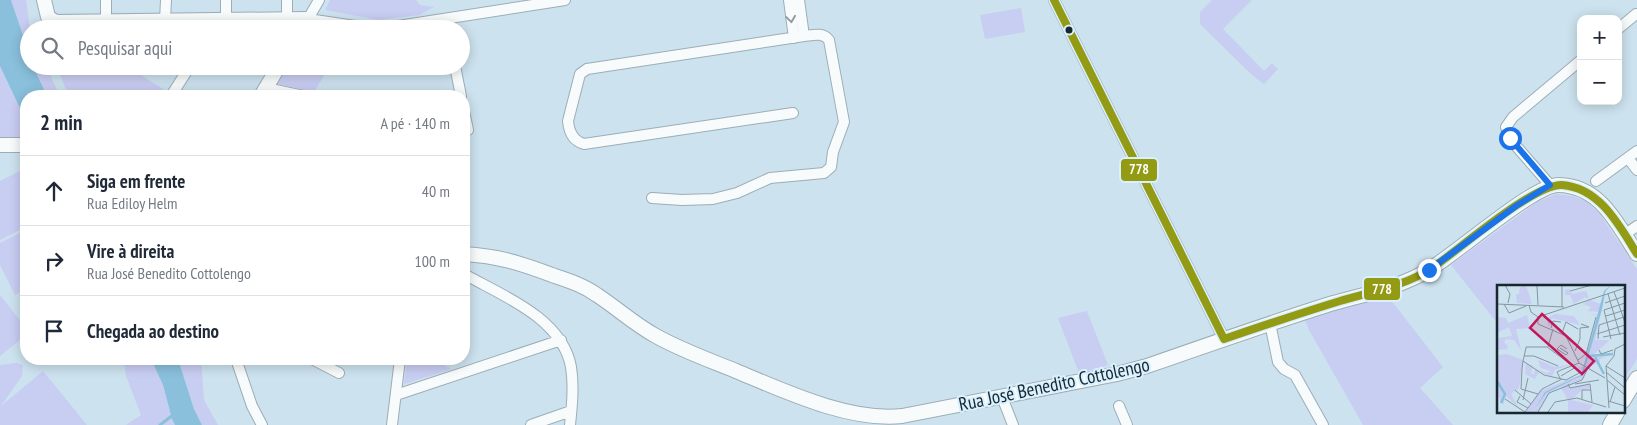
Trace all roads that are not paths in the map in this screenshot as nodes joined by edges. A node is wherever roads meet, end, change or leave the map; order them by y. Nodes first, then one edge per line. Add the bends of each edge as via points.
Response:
1 (44, 0) edge
2 (106, 0) edge
3 (166, 0) edge
4 (226, 0) edge
5 (287, 0) edge
6 (319, 0) edge
7 (565, 0) edge
8 (789, 0) edge
9 (799, 0) edge
10 (1054, 0) edge
11 (1636, 14) dead end
12 (53, 20) edge
13 (106, 20) edge
14 (165, 20) edge
15 (220, 20) edge
16 (287, 20) edge
17 (307, 20) edge
18 (437, 20) edge
19 (1622, 26) edge
20 (799, 37) junction
21 (1577, 63) edge
22 (184, 75) edge
23 (273, 75) edge
24 (457, 75) edge
25 (175, 90) edge
26 (264, 90) edge
27 (460, 90) edge
28 (793, 113) dead end
29 (0, 145) edge
30 (20, 145) edge
31 (1637, 151) edge
32 (1628, 158) junction
33 (1637, 170) edge
34 (1596, 181) dead end
35 (1550, 185) junction
36 (652, 198) dead end
37 (1637, 226) edge
38 (1624, 235) junction
39 (470, 254) edge
40 (1637, 254) edge
41 (470, 277) edge
42 (1270, 324) junction
43 (1224, 339) junction
44 (561, 340) junction
45 (238, 365) edge
46 (324, 365) edge
47 (399, 365) edge
48 (339, 373) dead end
49 (1637, 378) edge
50 (396, 395) junction
51 (1002, 397) junction
52 (1624, 399) edge
53 (1119, 406) dead end
54 (571, 411) junction
55 (1617, 412) edge
56 (885, 421) edge
57 (262, 425) edge
58 (392, 425) edge
59 (531, 425) edge
60 (570, 425) edge
61 (1013, 425) edge
62 (1127, 425) edge
63 (1323, 425) edge
64 (1610, 425) edge

1 - 12 main road via 46,14
2 - 13 street
3 - 14 street
4 - 15 street
5 - 16 street
6 - 17 street
7 - 18 street
8 -> 20 street
9 - 20 street
10 - 43 street
11 - 19 street
20 - 28 street via 587,69 580,74 568,127 574,139 589,144
20 - 36 street via 823,35 829,40 844,122 828,171 770,178 737,193 713,199
21 - 35 street via 1513,117 1506,127 1510,138
22 - 25 street
23 - 26 main road
24 - 27 street
29 - 30 main road
31 - 32 street
32 - 33 street
32 - 34 street
35 - 38 main road via 1572,186 1592,194
35 - 42 main road, Rua José Benedito Cottolengo via 1416,277
37 - 38 street
38 - 40 main road
39 - 56 main road, Rua José Benedito Cottolengo via 509,260 574,283 674,345 805,398
41 - 44 street via 534,314
42 - 43 main road, Rua José Benedito Cottolengo
42 - 63 street via 1278,362 1294,375
43 - 51 main road, Rua José Benedito Cottolengo via 1125,372
44 - 50 street
44 - 54 street via 571,367
45 - 57 street
46 - 48 street
47 - 50 street
49 - 52 main road
50 - 58 street
51 - 56 main road, Rua José Benedito Cottolengo
51 - 61 street
53 - 62 street
54 - 59 street
54 - 60 street
55 - 64 main road

